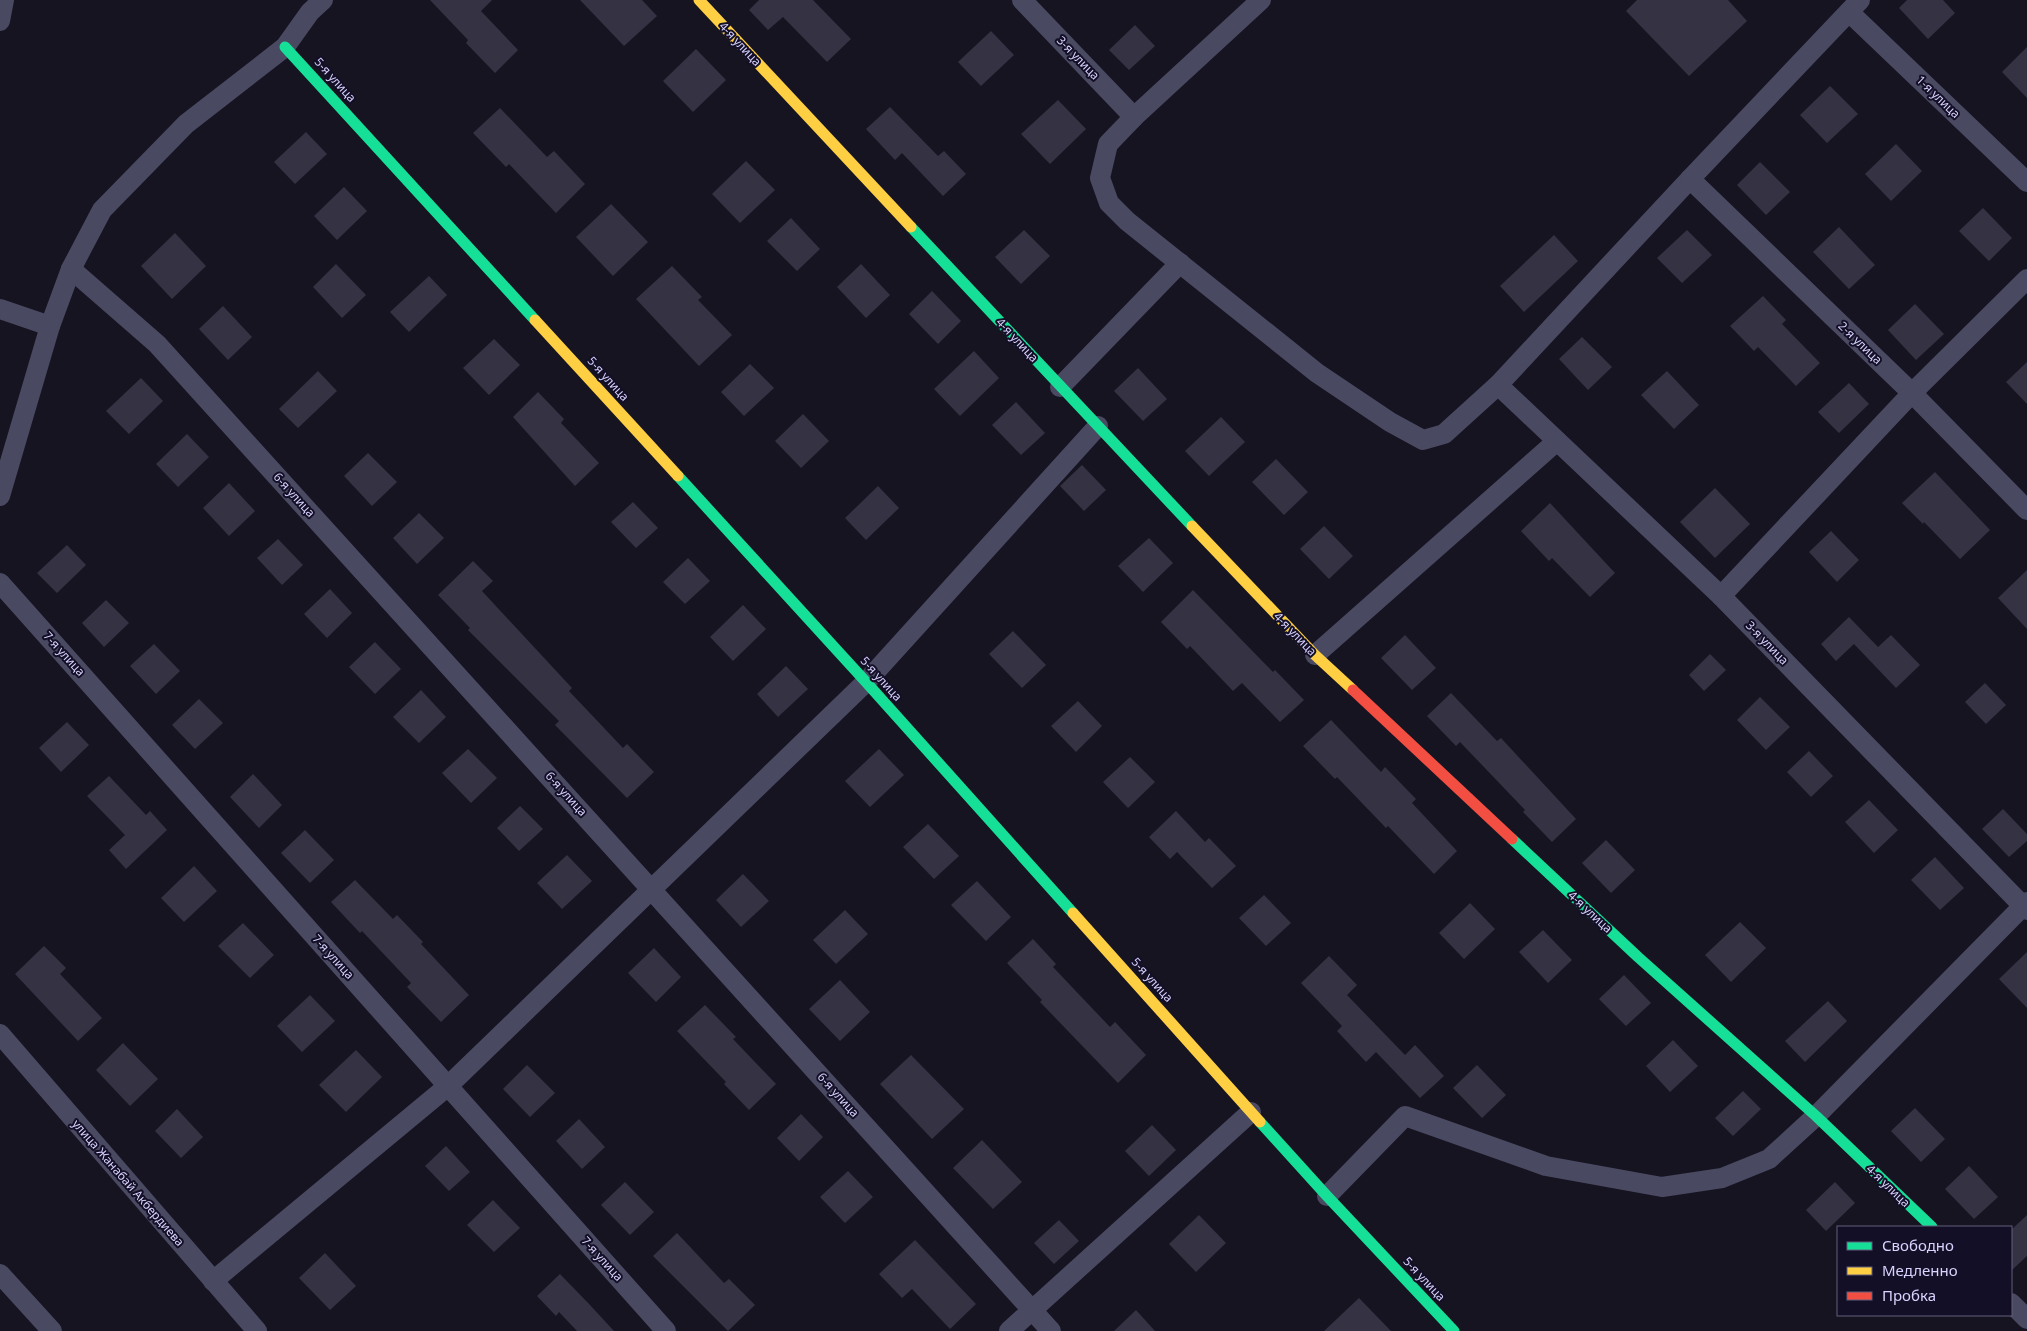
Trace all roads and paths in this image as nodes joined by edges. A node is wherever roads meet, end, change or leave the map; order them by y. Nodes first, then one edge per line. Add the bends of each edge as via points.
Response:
1 (4, 0) edge
2 (699, 0) edge
3 (1022, 0) edge
4 (1261, 0) edge
5 (310, 4) edge
6 (1854, 6) edge
7 (0, 20) edge
8 (285, 47) junction
9 (1134, 117) junction
10 (1690, 179) junction
11 (2027, 182) edge
12 (1180, 263) junction
13 (71, 268) junction
14 (2027, 279) edge
15 (0, 309) edge
16 (50, 326) junction
17 (1498, 385) junction
18 (1060, 386) junction
19 (1912, 393) junction
20 (1098, 426) junction
21 (1557, 441) junction
22 (0, 496) edge
23 (2027, 510) edge
24 (0, 583) edge
25 (1721, 596) junction
26 (1315, 654) junction
27 (866, 682) junction
28 (651, 888) junction
29 (2026, 906) edge
30 (0, 1034) edge
31 (448, 1086) junction
32 (1252, 1112) junction
33 (1816, 1116) junction
34 (1327, 1196) junction
35 (1931, 1226) edge
36 (0, 1274) edge
37 (213, 1281) junction
38 (2012, 1304) edge
39 (1032, 1311) junction
40 (2027, 1319) edge
41 (52, 1331) edge
42 (257, 1331) edge
43 (666, 1331) edge
44 (1010, 1331) edge
45 (1051, 1331) edge
46 (1454, 1331) edge

1 - 7 street
2 - 18 street, 4-я улица
3 - 9 street, 3-я улица
4 - 9 street
5 - 8 street
6 - 10 street
6 - 11 street, 1-я улица
8 - 13 street via 186,124 102,210
8 - 27 street, 5-я улица
9 - 12 street via 1108,144 1100,178 1109,203
10 - 17 street
10 - 19 street, 2-я улица
12 - 17 street via 1317,372 1390,422 1423,440 1444,434
12 - 18 street
13 - 16 street
13 - 28 street, 6-я улица via 157,344
14 - 19 street
15 - 16 street
16 - 22 street
17 - 21 street, 3-я улица
18 - 20 street, 4-я улица
19 - 23 street, 2-я улица
19 - 25 street
20 - 26 street, 4-я улица
20 - 27 street
21 - 25 street, 3-я улица
21 - 26 street
24 - 31 street, 7-я улица
25 - 29 street, 3-я улица
26 - 33 street, 4-я улица via 1638,957
27 - 28 street
27 - 32 street, 5-я улица
28 - 31 street
28 - 39 street, 6-я улица
29 - 33 street
30 - 37 street, улица Жанабай Акбердиева
31 - 37 street
31 - 43 street, 7-я улица
32 - 34 street, 5-я улица
32 - 39 street
33 - 34 street via 1769,1159 1722,1178 1662,1187 1546,1166 1405,1116
33 - 35 street, 4-я улица
34 - 46 street, 5-я улица
36 - 41 street
37 - 42 street, улица Жанабай Акбердиева
38 - 40 street
39 - 44 street
39 - 45 street, 6-я улица

